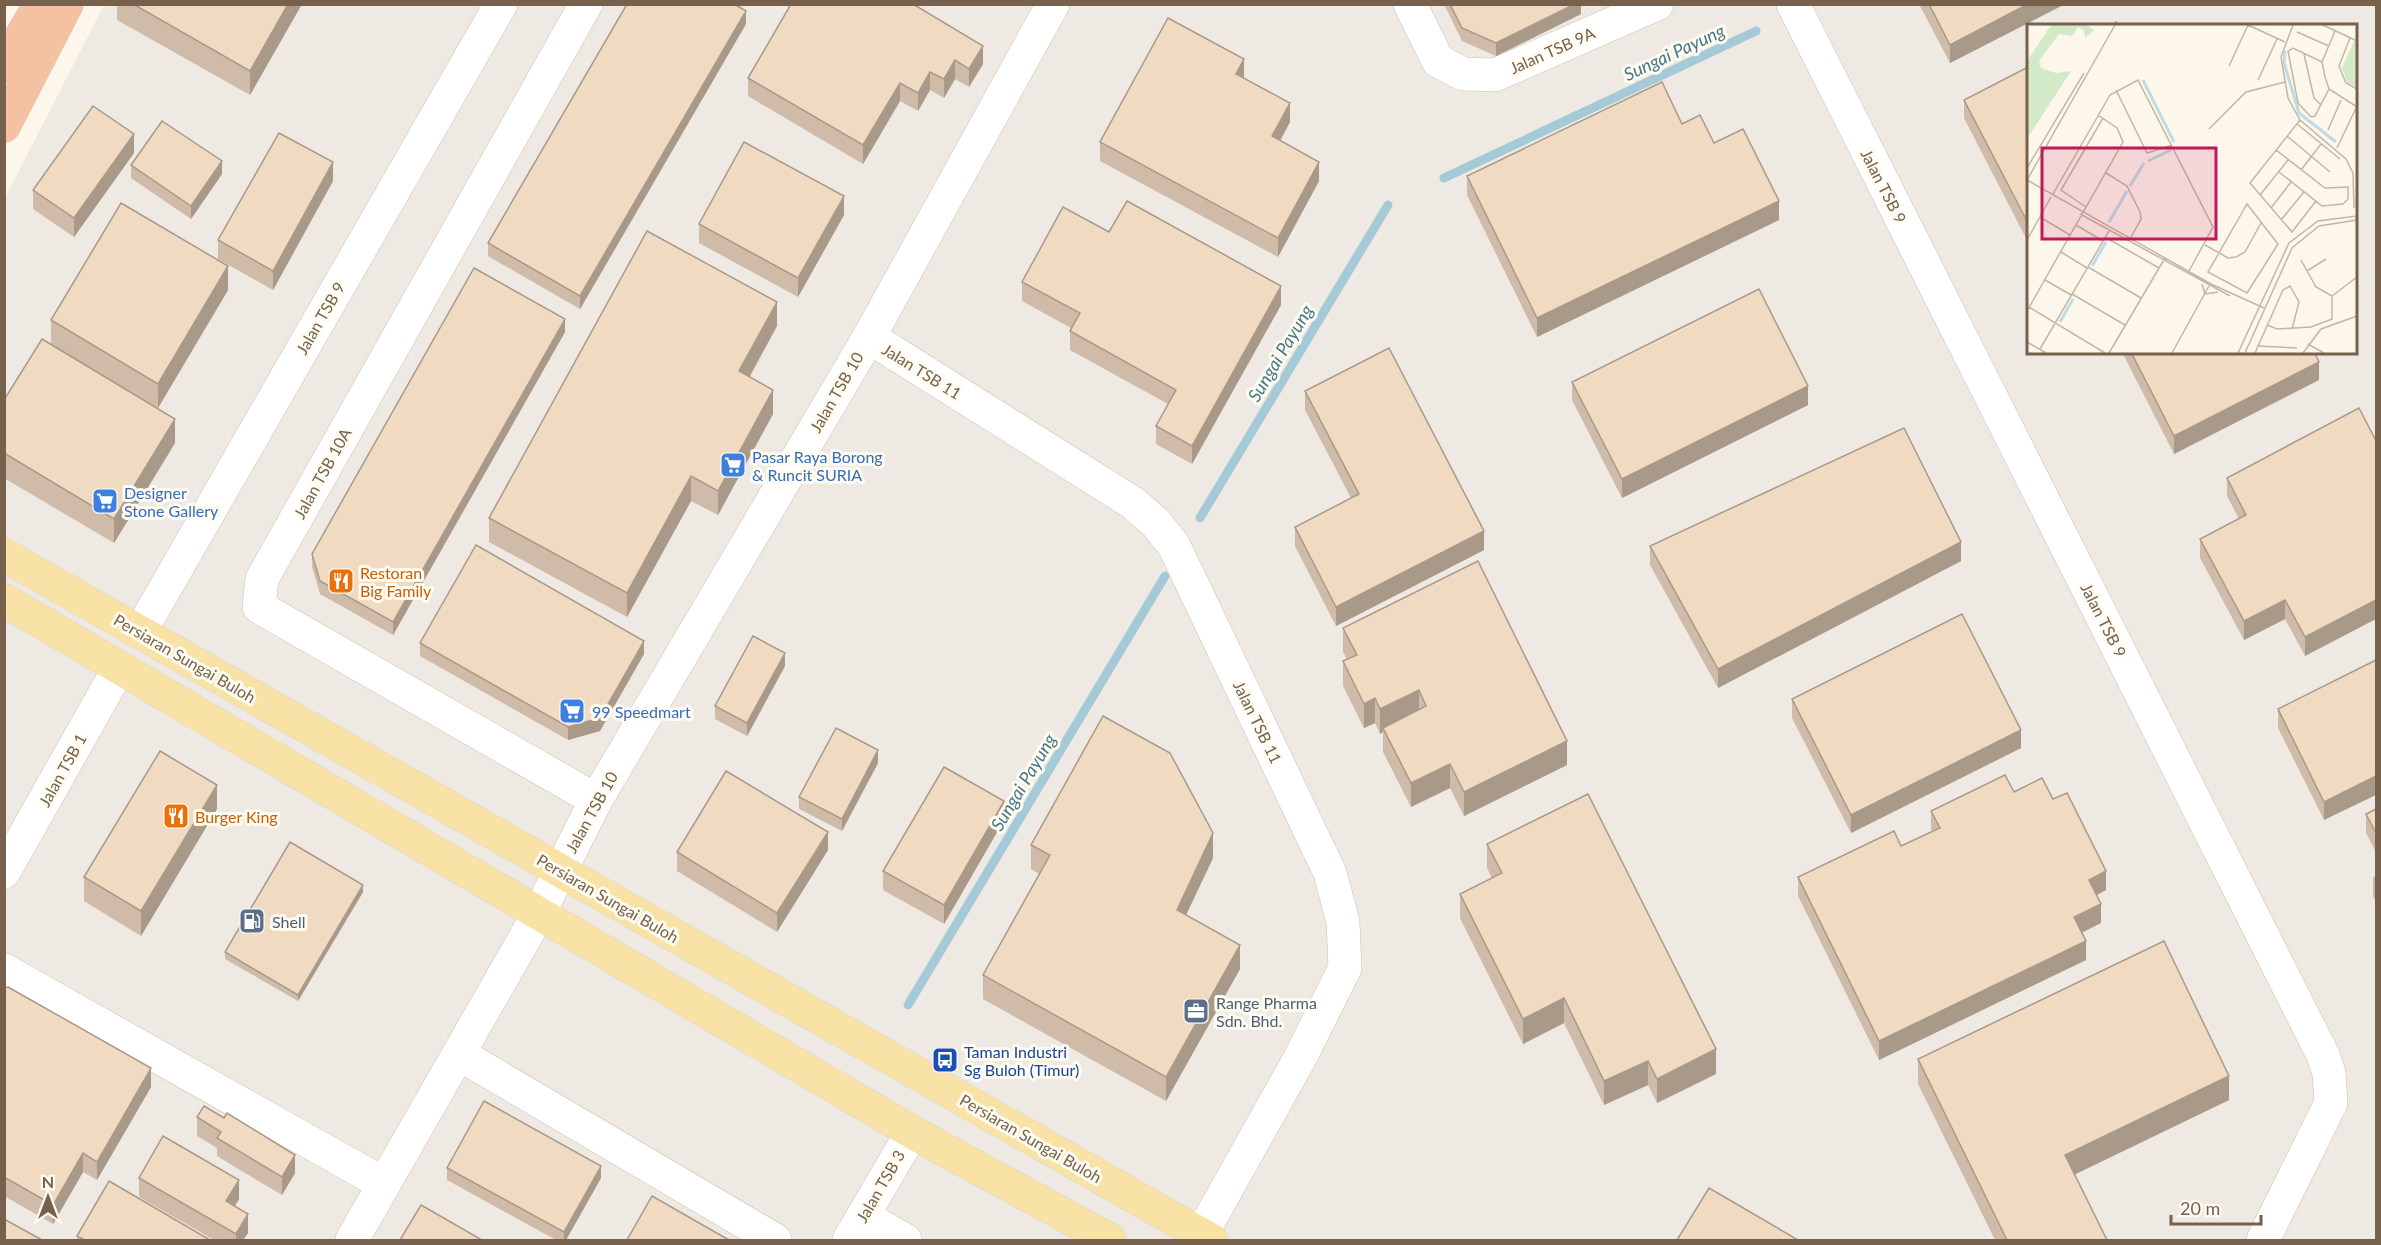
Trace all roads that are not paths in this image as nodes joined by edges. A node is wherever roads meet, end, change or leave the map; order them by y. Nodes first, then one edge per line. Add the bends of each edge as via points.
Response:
1 (40, 4) edge
2 (67, 4) edge
3 (501, 4) edge
4 (586, 4) edge
5 (1053, 4) edge
6 (1410, 4) edge
7 (1657, 4) edge
8 (1793, 4) edge
9 (4, 66) edge
10 (4, 126) edge
11 (869, 337) junction
12 (4, 555) edge
13 (4, 600) edge
14 (140, 632) junction
15 (119, 668) junction
16 (596, 800) junction
17 (560, 870) junction
18 (4, 872) edge
19 (537, 915) junction
20 (4, 970) edge
21 (459, 1054) junction
22 (912, 1132) junction
23 (384, 1184) junction
24 (856, 1228) edge
25 (1204, 1239) edge
26 (352, 1240) edge
27 (775, 1240) edge
28 (905, 1240) edge
29 (1110, 1240) edge
30 (2263, 1240) edge

1 - 9 highway
2 - 10 highway
3 - 14 street, Jalan TSB 9
4 - 16 street, Jalan TSB 10A via 262,579 260,607
5 - 11 street, Jalan TSB 10
6 - 7 street, Jalan TSB 9A via 1438,61 1463,74 1495,75
8 - 30 street, Jalan TSB 9 via 2323,1054 2331,1103
11 - 16 street, Jalan TSB 10
11 - 25 street, Jalan TSB 11 via 1133,503 1156,523 1174,546 1330,873 1342,922 1345,968
12 - 14 main road, Persiaran Sungai Buloh
13 - 15 main road
14 - 17 main road, Persiaran Sungai Buloh
15 - 18 street, Jalan TSB 1
15 - 19 main road
16 - 17 street, Jalan TSB 10
17 - 19 street, Jalan TSB 10
17 - 25 main road, Persiaran Sungai Buloh
19 - 21 street, Jalan TSB 10
19 - 22 main road
20 - 23 street
21 - 23 street, Jalan TSB 10
21 - 27 street
22 - 24 street, Jalan TSB 3
22 - 29 main road
23 - 26 street, Jalan TSB 10
24 - 28 street

